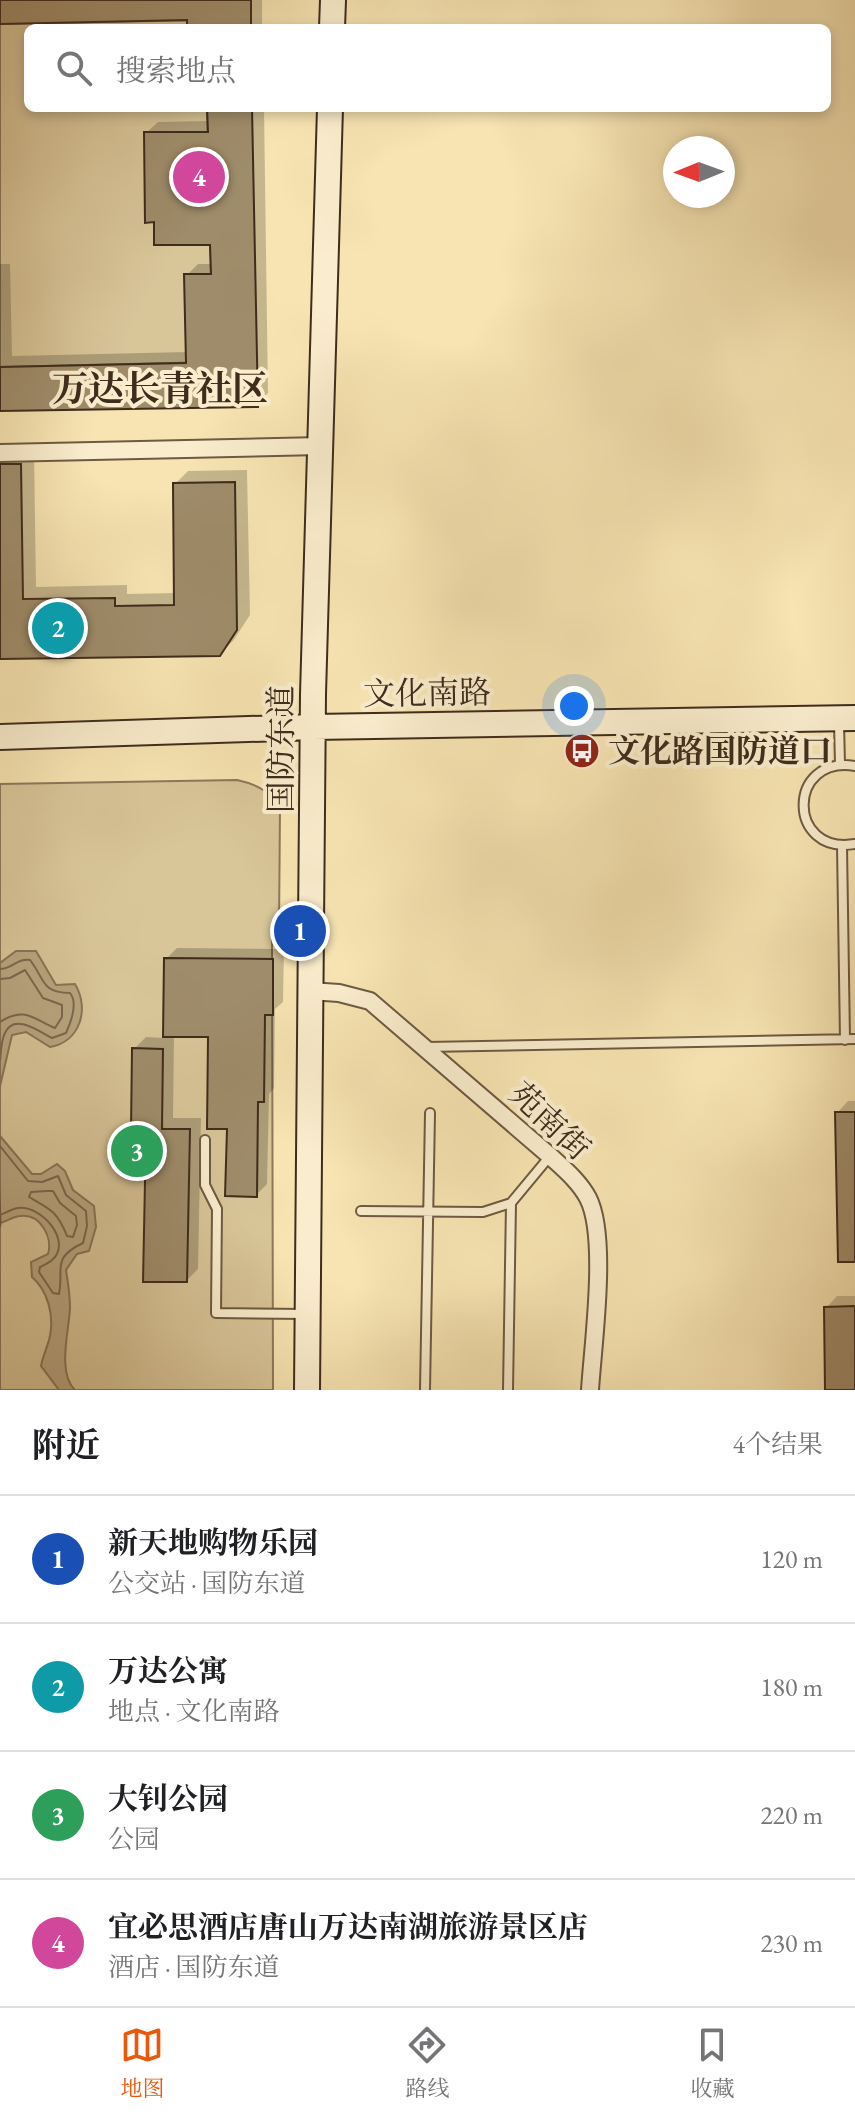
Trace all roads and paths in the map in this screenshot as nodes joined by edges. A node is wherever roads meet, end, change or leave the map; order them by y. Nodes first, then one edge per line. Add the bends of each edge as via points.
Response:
1 (333, 0) edge
2 (332, 24) edge
3 (330, 112) edge
4 (321, 446) junction
5 (0, 453) edge
6 (847, 718) edge
7 (314, 727) junction
8 (0, 737) edge
9 (840, 764) junction
10 (855, 766) edge
11 (855, 844) edge
12 (842, 846) junction
13 (310, 991) junction
14 (855, 1039) edge
15 (845, 1040) junction
16 (425, 1047) junction
17 (430, 1113) dead end
18 (205, 1140) dead end
19 (550, 1156) junction
20 (511, 1203) junction
21 (361, 1211) dead end
22 (429, 1211) junction
23 (307, 1314) junction
24 (307, 1390) edge
25 (425, 1390) edge
26 (508, 1390) edge
27 (590, 1390) edge

1 - 2 street
3 - 4 street, 国防东道
4 - 5 street
4 - 7 street, 国防东道
6 - 7 street, 文化南路
6 - 9 lane
7 - 8 street, 文化南路
7 - 13 street, 国防东道
9 - 10 lane
9 - 12 lane via 816,775 803,798 808,825 828,843
11 - 12 lane
12 - 15 lane
13 - 16 street, 苑南街 via 370,1001
13 - 23 street, 国防东道
14 - 15 lane
15 - 16 lane
16 - 19 street, 苑南街
17 - 22 lane
18 - 23 lane via 205,1185 217,1209 216,1313
19 - 20 lane
19 - 27 street, 苑南街 via 587,1196 596,1220
20 - 22 lane via 483,1212
20 - 26 lane
21 - 22 lane
22 - 25 lane
23 - 24 street, 国防东道

